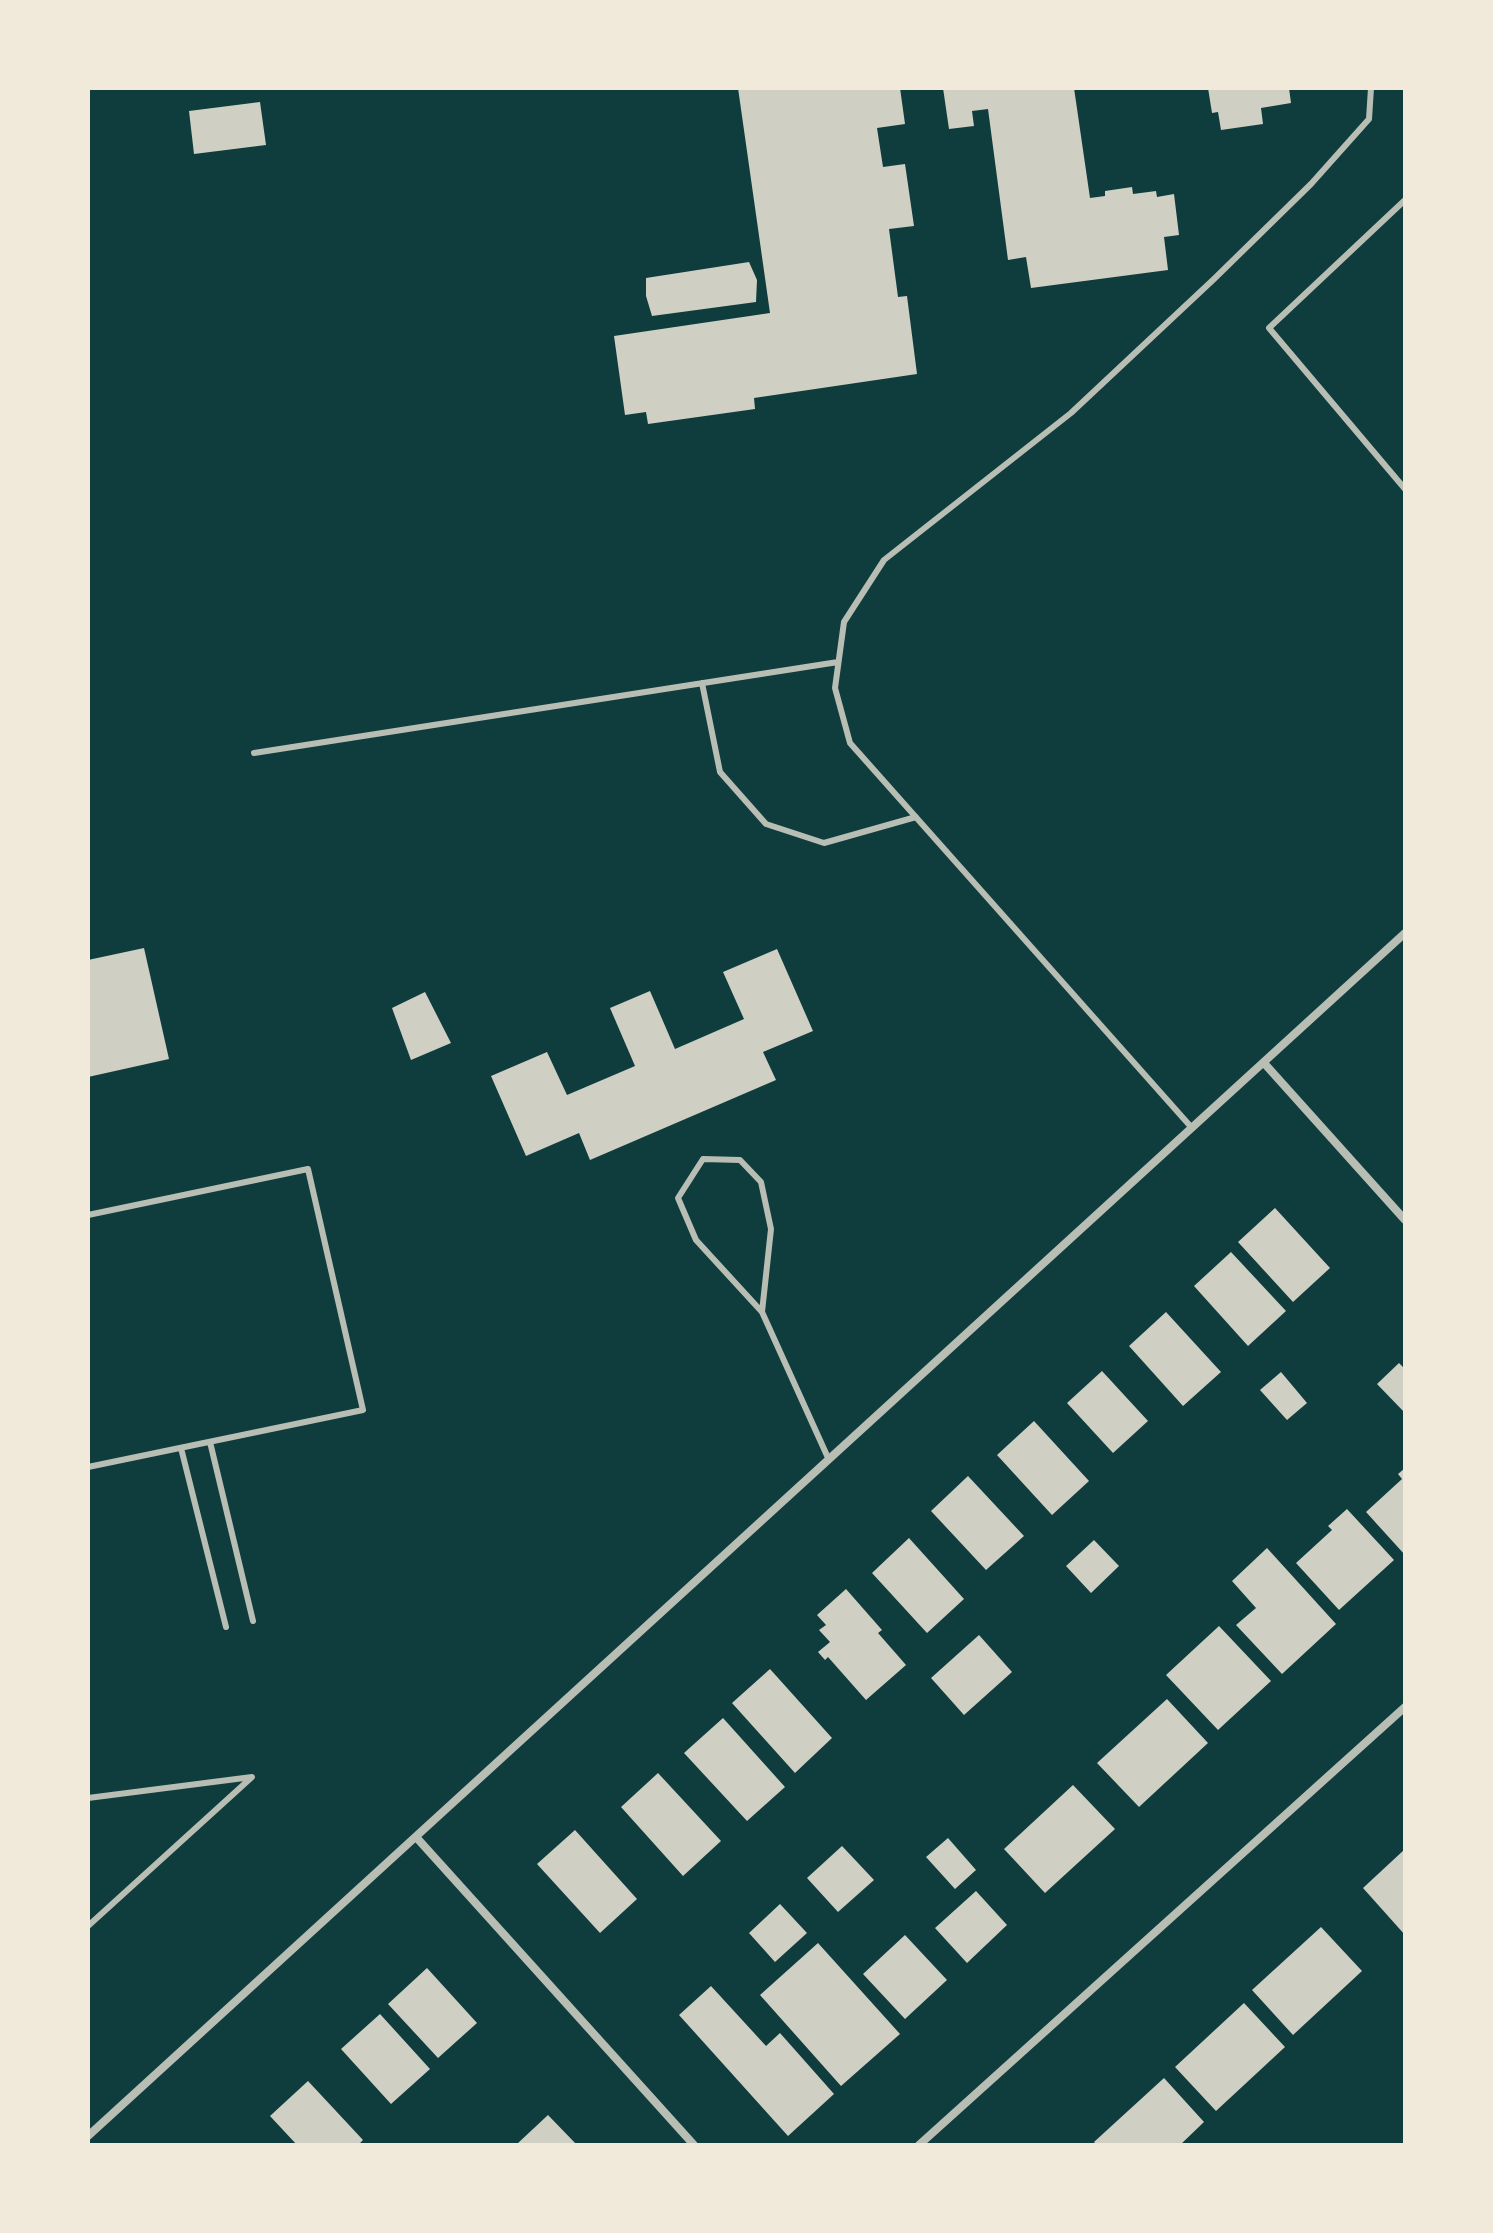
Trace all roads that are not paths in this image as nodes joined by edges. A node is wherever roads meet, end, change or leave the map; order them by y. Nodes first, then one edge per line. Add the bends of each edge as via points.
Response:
1 (1371, 88) edge
2 (1405, 200) edge
3 (1405, 489) edge
4 (838, 662) junction
5 (702, 683) junction
6 (254, 753) dead end
7 (916, 817) junction
8 (1405, 933) edge
9 (1264, 1063) junction
10 (1192, 1128) junction
11 (88, 1215) edge
12 (1405, 1220) edge
13 (762, 1312) junction
14 (210, 1442) junction
15 (181, 1448) junction
16 (829, 1460) junction
17 (88, 1467) edge
18 (253, 1621) dead end
19 (226, 1627) dead end
20 (1405, 1707) edge
21 (88, 1798) edge
22 (416, 1837) junction
23 (88, 1926) edge
24 (88, 2136) edge
25 (694, 2145) edge
26 (919, 2145) edge

1 - 4 lane via 1369,119 1214,279 1071,413 884,560 844,622
2 - 3 lane via 1269,328
4 - 5 lane
4 - 7 lane via 835,688 850,743
5 - 6 lane
5 - 7 lane via 720,772 766,824 824,843
7 - 10 lane
8 - 9 street
9 - 10 street
9 - 12 street
10 - 16 street
11 - 14 lane via 308,1169 363,1410
13 - 13 lane via 696,1240 678,1198 703,1159 740,1160 761,1182 771,1229
13 - 16 lane
14 - 15 lane
14 - 18 lane
15 - 17 lane
15 - 19 lane
16 - 22 street
20 - 26 street
21 - 23 lane via 252,1777
22 - 24 street
22 - 25 street

